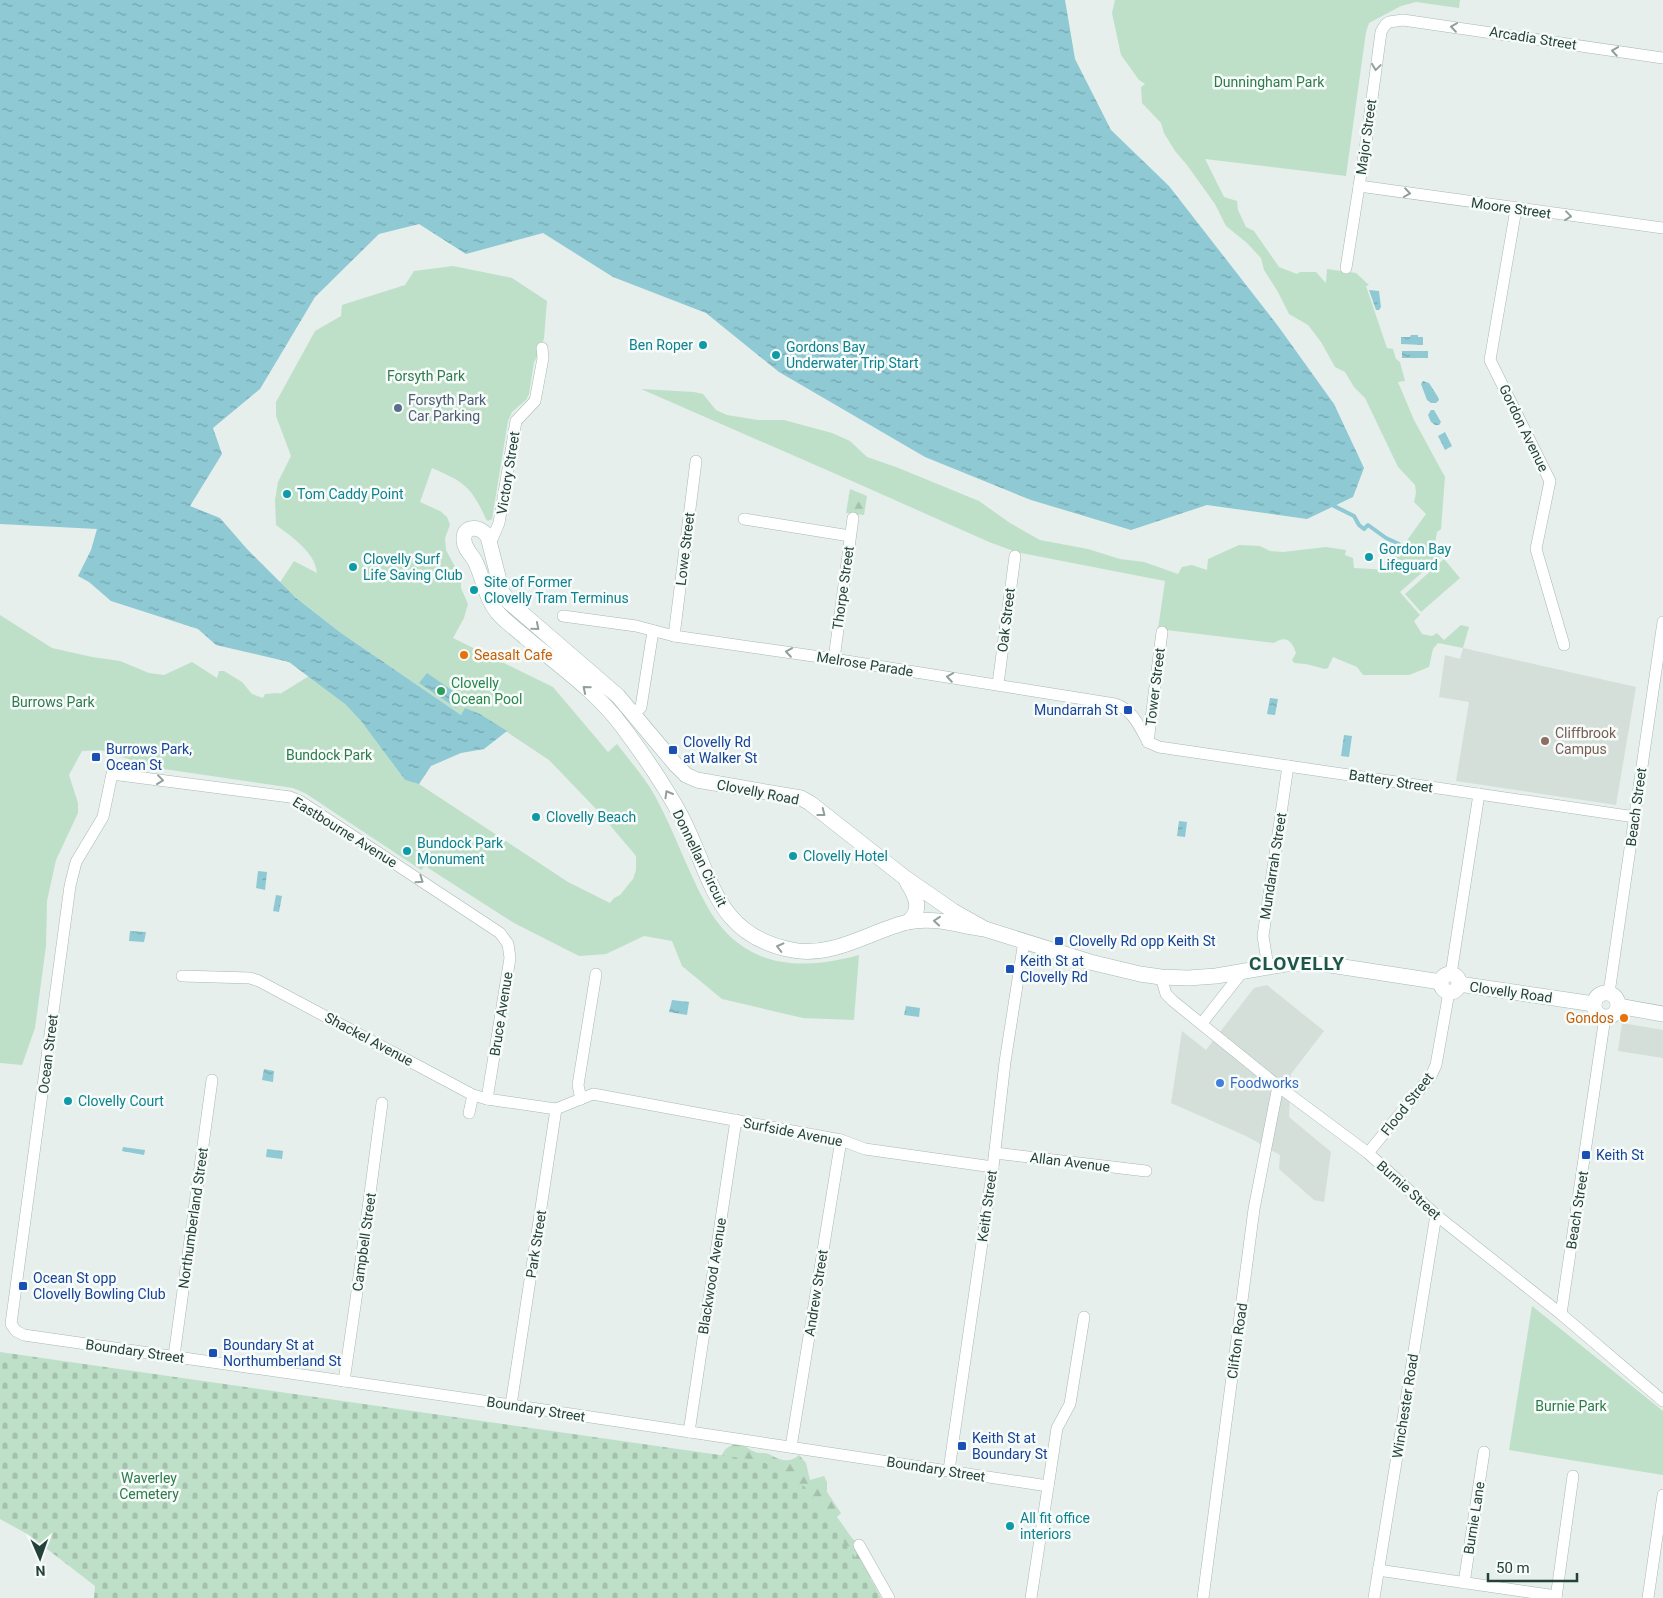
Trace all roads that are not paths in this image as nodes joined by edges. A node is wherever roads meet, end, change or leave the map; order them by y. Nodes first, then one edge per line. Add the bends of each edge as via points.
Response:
1 (1403, 20) joint
2 (1663, 58) edge
3 (1359, 186) junction
4 (1516, 209) junction
5 (1663, 228) edge
6 (1346, 268) dead end
7 (542, 348) dead end
8 (696, 461) dead end
9 (852, 518) dead end
10 (744, 519) dead end
11 (850, 536) junction
12 (490, 544) junction
13 (1015, 556) dead end
14 (562, 616) dead end
15 (1663, 622) edge
16 (653, 631) junction
17 (1162, 632) dead end
18 (674, 636) junction
19 (1564, 645) dead end
20 (1661, 647) edge
21 (834, 659) junction
22 (998, 684) junction
23 (634, 714) junction
24 (621, 724) junction
25 (1148, 742) junction
26 (1288, 766) junction
27 (112, 774) joint
28 (1479, 794) junction
29 (1635, 817) junction
30 (904, 877) junction
31 (908, 922) junction
32 (985, 929) junction
33 (500, 933) joint
34 (1024, 941) junction
35 (1268, 967) junction
36 (1243, 971) junction
37 (596, 974) dead end
38 (182, 976) dead end
39 (1161, 977) junction
40 (1450, 983) junction
41 (1609, 993) junction
42 (1594, 1004) junction
43 (1618, 1006) junction
44 (1663, 1014) edge
45 (1605, 1017) junction
46 (1202, 1023) junction
47 (212, 1080) dead end
48 (1278, 1086) junction
49 (473, 1095) junction
50 (487, 1099) junction
51 (581, 1099) junction
52 (382, 1104) dead end
53 (556, 1109) junction
54 (469, 1113) dead end
55 (736, 1120) junction
56 (841, 1140) junction
57 (995, 1153) junction
58 (1368, 1153) junction
59 (993, 1167) junction
60 (1146, 1171) dead end
61 (1436, 1215) junction
62 (1561, 1314) junction
63 (1084, 1317) dead end
64 (24, 1335) joint
65 (174, 1356) junction
66 (344, 1380) junction
67 (1663, 1401) edge
68 (511, 1405) junction
69 (689, 1432) junction
70 (791, 1447) junction
71 (1484, 1452) dead end
72 (949, 1470) junction
73 (1573, 1476) dead end
74 (1048, 1486) junction
75 (1663, 1495) edge
76 (860, 1545) dead end
77 (1378, 1570) junction
78 (1464, 1583) junction
79 (1556, 1597) edge
80 (889, 1598) edge
81 (1031, 1598) edge
82 (1203, 1598) edge
83 (1374, 1598) edge
84 (1648, 1598) edge

2 -> 1 street, Arcadia Street
1 -> 3 street, Major Street via 1389,22 1381,32
3 -> 4 street, Moore Street
3 - 6 street, Major Street
4 -> 5 street, Moore Street
4 - 19 street, Gordon Avenue via 1490,360 1550,480 1536,549
7 - 12 street, Victory Street via 544,358 535,400 516,421 499,523
8 - 18 street, Lowe Street
9 - 11 street, Thorpe Street
10 - 11 street
11 - 21 street, Thorpe Street
12 -> 23 street, Clovelly Road via 502,592 509,602 618,696
24 -> 12 street via 599,700 497,612 465,545 466,532 479,528
13 - 22 street, Oak Street
14 - 16 street, Melrose Parade
15 - 20 street, Beach Street
16 - 18 street, Melrose Parade
16 - 23 street via 641,707
17 - 25 street, Tower Street
21 -> 18 street, Melrose Parade
20 - 29 street, Beach Street
22 -> 21 street, Melrose Parade
22 - 25 street, Melrose Parade via 1123,707 1132,713
23 - 24 street
23 -> 30 street, Clovelly Road via 686,775 697,780 801,798
31 -> 24 street, Donnellan Circuit via 815,951 768,944 746,932 724,909 660,779
25 - 26 street, Battery Street via 1159,747
26 - 28 street, Battery Street
26 - 35 street, Mundarrah Street via 1263,936
27 -> 33 street, Eastbourne Avenue via 290,797
27 - 64 street, Ocean Street via 103,817 76,862 70,886 12,1312 11,1324 16,1332
28 - 29 street, Battery Street
28 - 40 street, Flood Street
29 - 41 street, Beach Street
30 - 31 street via 917,902 915,915
30 - 32 street, Clovelly Road
32 -> 31 street, Donnellan Circuit via 935,920
32 - 34 street, Clovelly Road
33 - 50 street, Bruce Avenue via 508,944 510,958
34 - 39 street, Clovelly Road via 1117,970
34 - 57 street, Keith Street
35 - 36 street, Clovelly Road
35 - 40 street, Clovelly Road via 1324,964
36 - 39 street, Clovelly Road via 1188,978
36 - 46 street
37 - 51 street via 578,1085
38 - 49 street, Shackel Avenue via 259,981
39 - 46 street, Burnie Street via 1166,994
40 - 42 street, Clovelly Road
40 - 58 street, Flood Street via 1436,1065 1431,1076
41 - 42 street via 1597,996
41 - 43 street via 1617,999
42 - 45 street via 1596,1011
43 - 44 street
43 - 45 street via 1612,1015
45 - 62 street, Beach Street
46 - 48 street, Burnie Street
47 - 65 street, Northumberland Street
48 - 58 street, Burnie Street
48 - 82 street, Clifton Road via 1254,1209
49 - 50 street, Shackel Avenue
49 - 54 street
50 - 53 street, Shackel Avenue
51 - 53 street
51 - 55 street, Surfside Avenue via 594,1094
52 - 66 street, Campbell Street
53 - 68 street, Park Street
55 - 56 street, Surfside Avenue
55 - 69 street, Blackwood Avenue
56 - 59 street, Surfside Avenue via 866,1149
56 - 70 street, Andrew Street
57 - 59 street, Keith Street
57 - 60 street, Allan Avenue
58 - 61 street, Burnie Street
59 - 72 street, Keith Street
61 - 62 street, Burnie Street
61 - 77 street, Winchester Road
62 - 67 street, Burnie Street
63 - 74 street via 1070,1404 1057,1428
64 - 65 street, Boundary Street
65 - 66 street, Boundary Street
66 - 68 street, Boundary Street
68 - 69 street, Boundary Street
69 - 70 street, Boundary Street
70 - 72 street, Boundary Street
71 - 78 street, Burnie Lane
72 - 74 street, Boundary Street
73 - 79 street
74 - 81 street
75 - 84 street
76 - 80 street
77 - 78 street
77 - 83 street, Winchester Road
78 - 79 street

